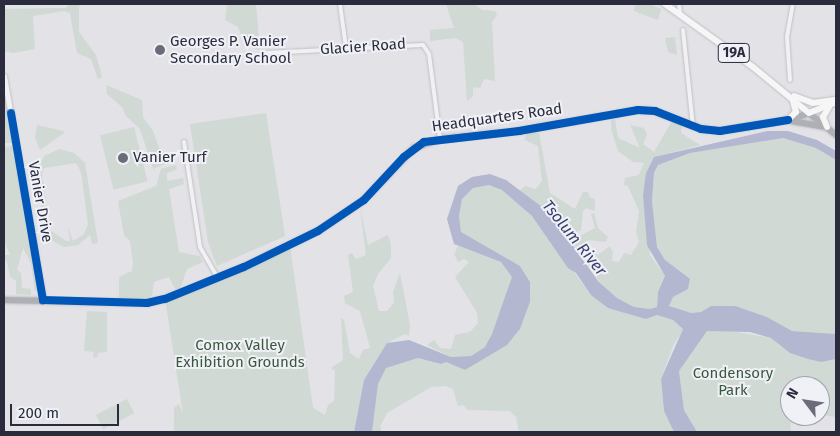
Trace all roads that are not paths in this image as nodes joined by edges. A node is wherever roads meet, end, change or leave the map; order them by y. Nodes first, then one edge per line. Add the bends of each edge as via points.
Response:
1 (340, 4) edge
2 (665, 4) edge
3 (679, 4) edge
4 (793, 4) edge
5 (680, 13) junction
6 (683, 30) dead end
7 (346, 48) junction
8 (266, 54) dead end
9 (4, 76) edge
10 (790, 80) dead end
11 (788, 94) junction
12 (835, 102) edge
13 (810, 113) junction
14 (788, 120) junction
15 (693, 126) junction
16 (827, 128) junction
17 (836, 135) edge
18 (440, 139) junction
19 (184, 142) dead end
20 (218, 278) junction
21 (4, 300) edge
22 (43, 300) junction

1 - 7 street
2 - 5 main road, 19A
3 - 5 street
4 - 10 street via 787,37
5 - 11 main road, 19A
6 - 15 street
7 - 8 street, Glacier Road
7 - 18 street, Glacier Road via 423,45 429,54
9 - 22 street, Vanier Drive
11 - 12 main road via 812,102
11 - 13 main road, 19A
11 - 14 main road via 796,108
12 - 13 main road
12 - 16 main road via 823,117
13 - 14 main road, Headquarters Road
13 - 16 main road
14 - 15 main road, Headquarters Road via 720,131
14 - 16 main road
15 - 18 main road, Headquarters Road via 655,111 638,110 518,131
16 - 17 main road
18 - 20 main road, Headquarters Road via 414,148 364,200 334,222
19 - 20 street via 200,247
20 - 22 main road, Headquarters Road via 157,302
21 - 22 main road, Headquarters Road

